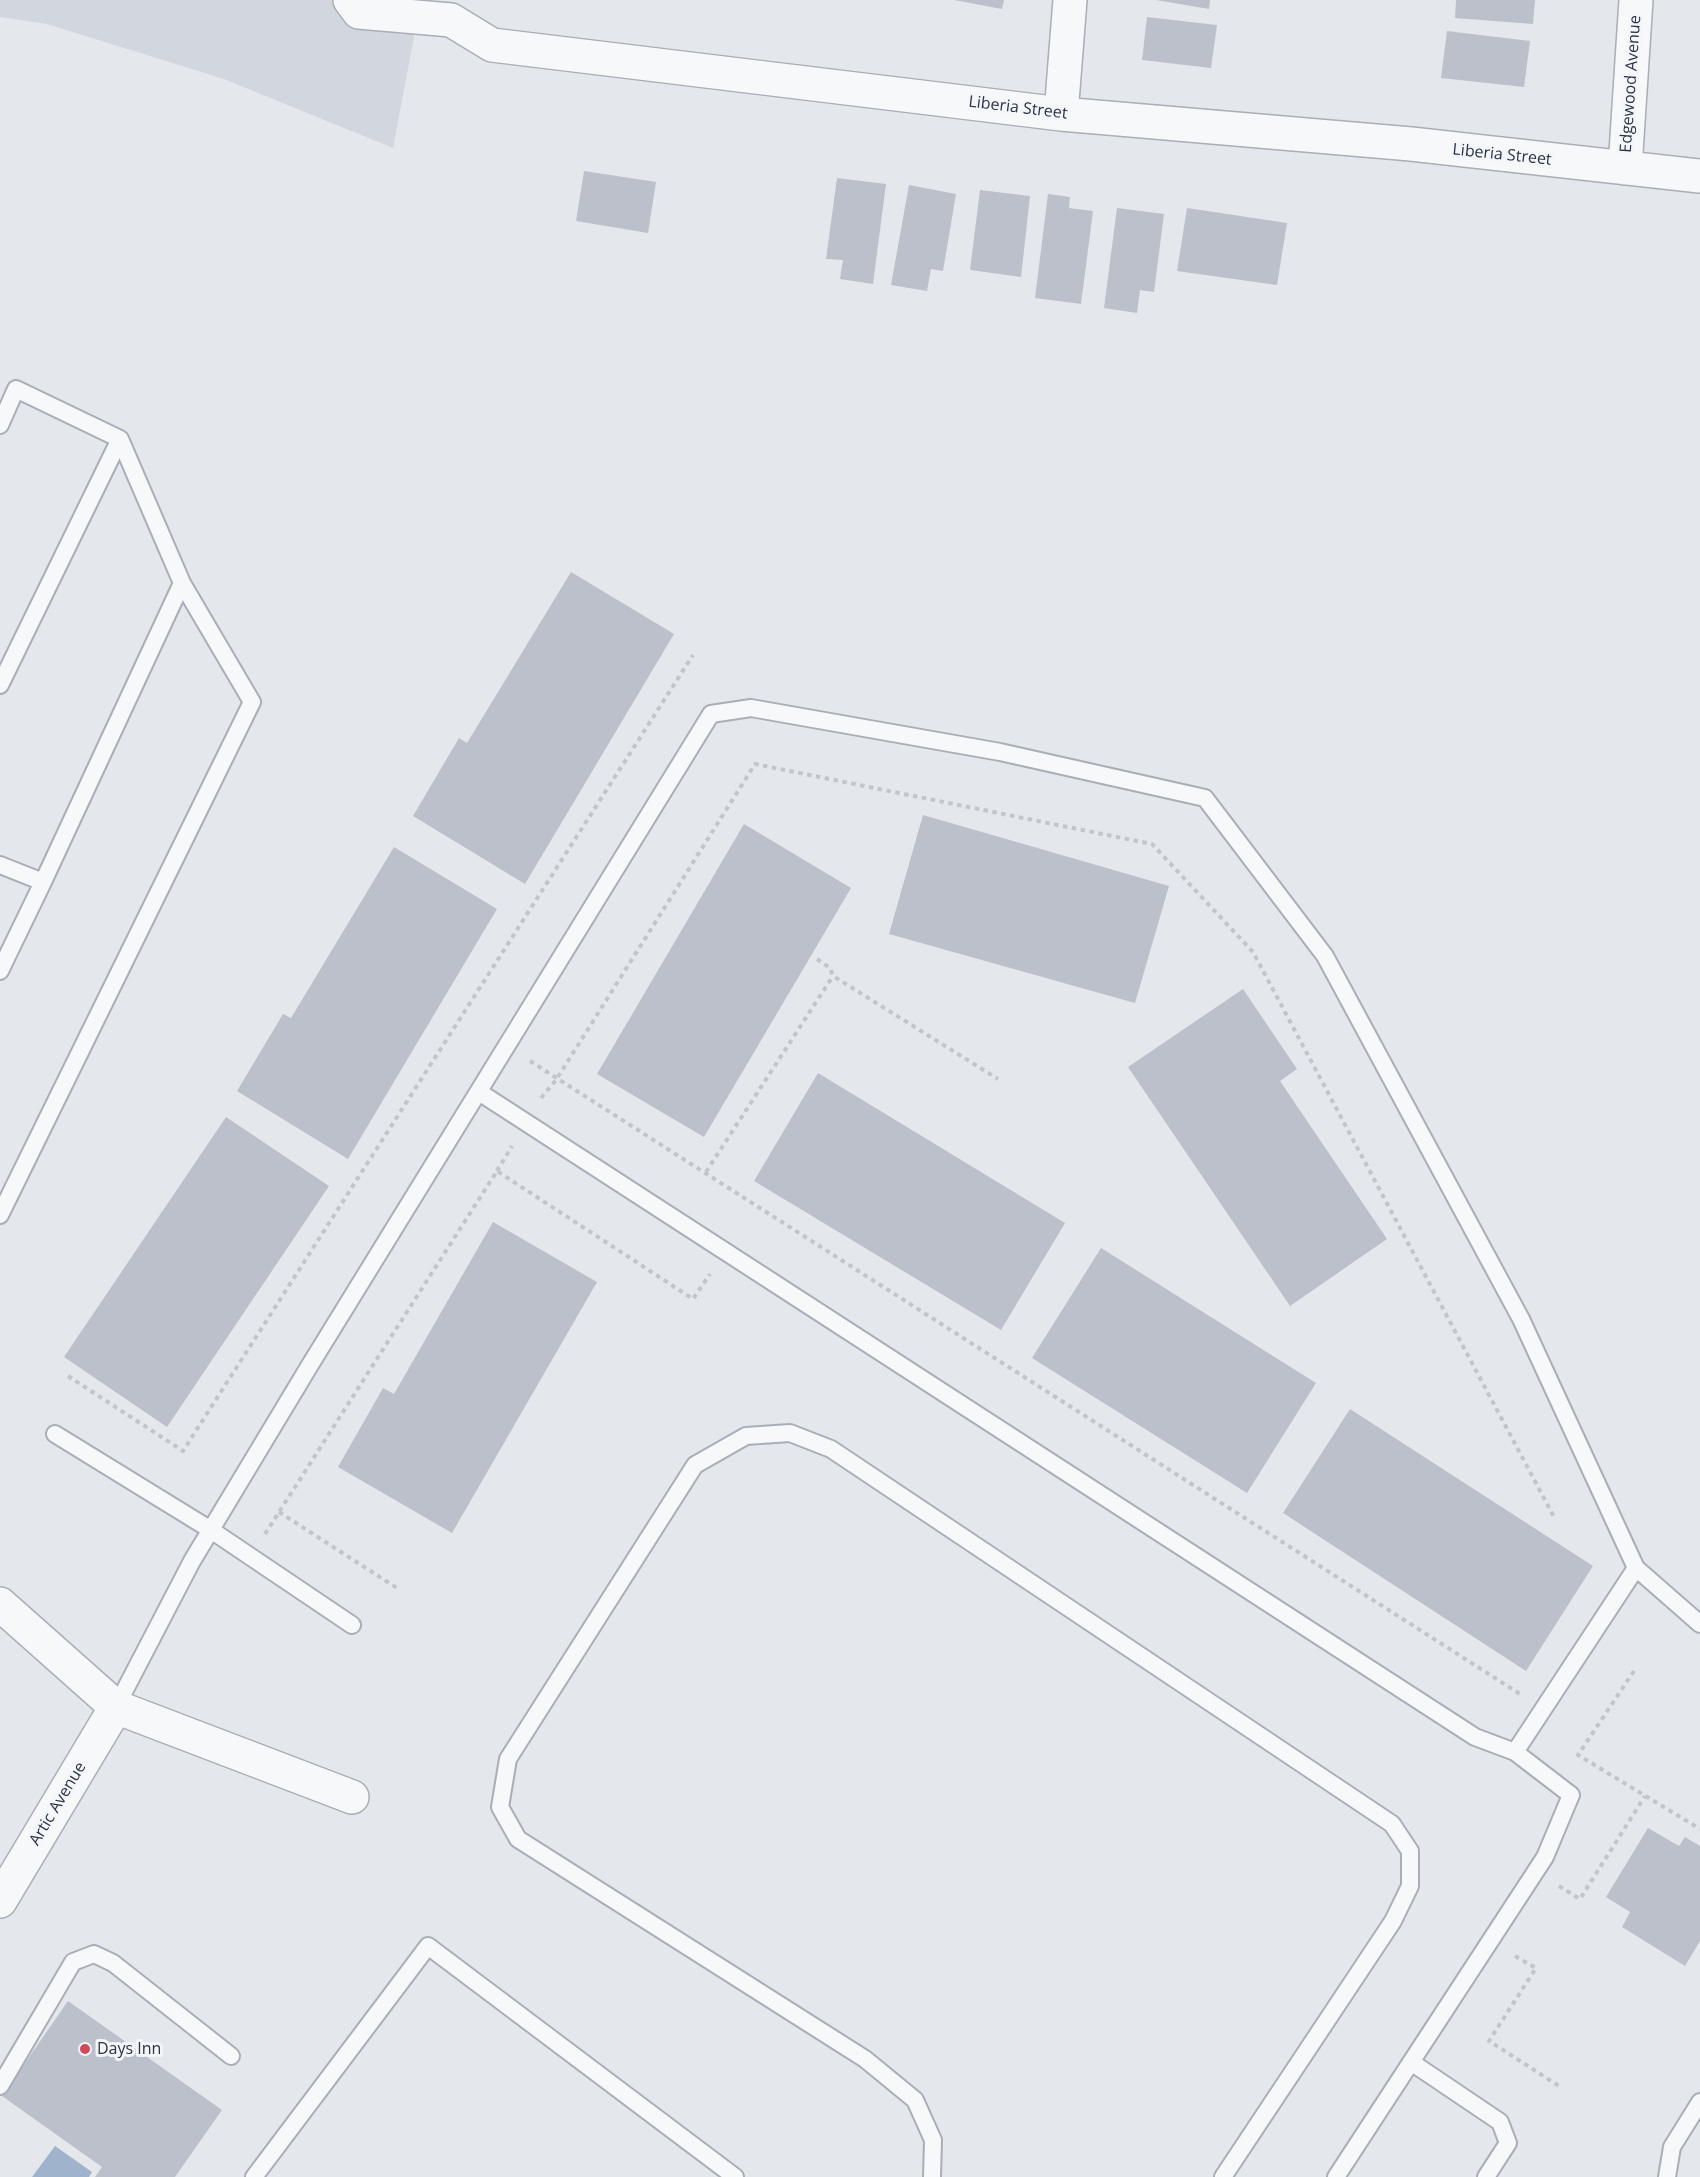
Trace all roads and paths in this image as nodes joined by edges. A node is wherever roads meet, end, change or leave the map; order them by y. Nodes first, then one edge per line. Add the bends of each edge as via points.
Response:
1 (350, 0) edge
2 (1070, 0) edge
3 (1636, 0) edge
4 (452, 10) edge
5 (1061, 114) junction
6 (1625, 168) junction
7 (1700, 176) edge
8 (8, 390) edge
9 (0, 425) edge
10 (120, 439) junction
11 (182, 584) junction
12 (693, 655) dead end
13 (0, 685) edge
14 (0, 865) edge
15 (44, 882) junction
16 (818, 959) dead end
17 (0, 971) edge
18 (833, 976) junction
19 (530, 1060) dead end
20 (558, 1077) junction
21 (998, 1080) dead end
22 (479, 1092) junction
23 (539, 1100) dead end
24 (513, 1144) dead end
25 (497, 1171) junction
26 (706, 1172) junction
27 (0, 1215) edge
28 (712, 1270) dead end
29 (68, 1376) dead end
30 (55, 1434) dead end
31 (279, 1512) junction
32 (1554, 1517) dead end
33 (211, 1530) junction
34 (261, 1541) dead end
35 (1636, 1568) junction
36 (400, 1590) dead end
37 (0, 1604) edge
38 (1700, 1624) edge
39 (352, 1625) dead end
40 (1634, 1671) dead end
41 (1521, 1694) dead end
42 (116, 1707) junction
43 (1515, 1752) junction
44 (1645, 1796) junction
45 (352, 1797) dead end
46 (1700, 1828) edge
47 (1554, 1882) dead end
48 (0, 1901) edge
49 (1510, 1953) dead end
50 (231, 2056) dead end
51 (1411, 2062) junction
52 (0, 2086) edge
53 (1562, 2088) dead end
54 (1700, 2102) edge
55 (254, 2177) edge
56 (735, 2177) edge
57 (932, 2177) edge
58 (1223, 2177) edge
59 (1336, 2177) edge
60 (1486, 2177) edge
61 (1667, 2177) edge

1 - 4 street, Liberia Street via 359,12
2 - 5 street
3 - 6 street, Edgewood Avenue
4 - 5 street, Liberia Street via 492,45
5 - 6 street, Liberia Street via 1411,144
6 - 7 street, Liberia Street
8 - 9 lane
8 - 10 lane
10 - 11 lane
10 - 13 lane
11 - 15 lane
11 - 27 lane via 252,702
12 - 29 path via 183,1450
14 - 15 lane
15 - 17 lane
16 - 18 path via 830,968
18 - 21 path
18 - 26 path
19 - 20 path
20 - 23 path
20 - 26 path
20 - 32 path via 756,764 1152,844 1252,952
22 - 33 lane
22 - 35 lane via 711,714 751,708 1000,752 1206,798 1324,956 1521,1319
22 - 43 lane via 1475,1737
24 - 25 path
25 - 28 path via 693,1299
25 - 31 path
26 - 41 path
30 - 33 lane
31 - 34 path
31 - 36 path
33 - 39 lane
33 - 42 lane
35 - 38 lane
35 - 43 lane
37 - 42 street
40 - 44 path via 1578,1755
42 - 45 street
42 - 48 street, Artic Avenue
43 - 51 lane via 1571,1795 1545,1857
44 - 46 path
44 - 47 path via 1580,1899
49 - 53 path via 1536,1968 1489,2041
50 - 52 lane via 113,1963 94,1954 73,1962
51 - 59 lane
51 - 60 lane via 1500,2122 1508,2143
54 - 61 lane via 1672,2147
55 - 56 lane via 428,1946
57 - 58 lane via 933,2140 915,2100 865,2059 518,1839 500,1807 508,1759 695,1465 746,1436 790,1433 831,1449 1392,1824 1410,1851 1410,1886 1393,1921

